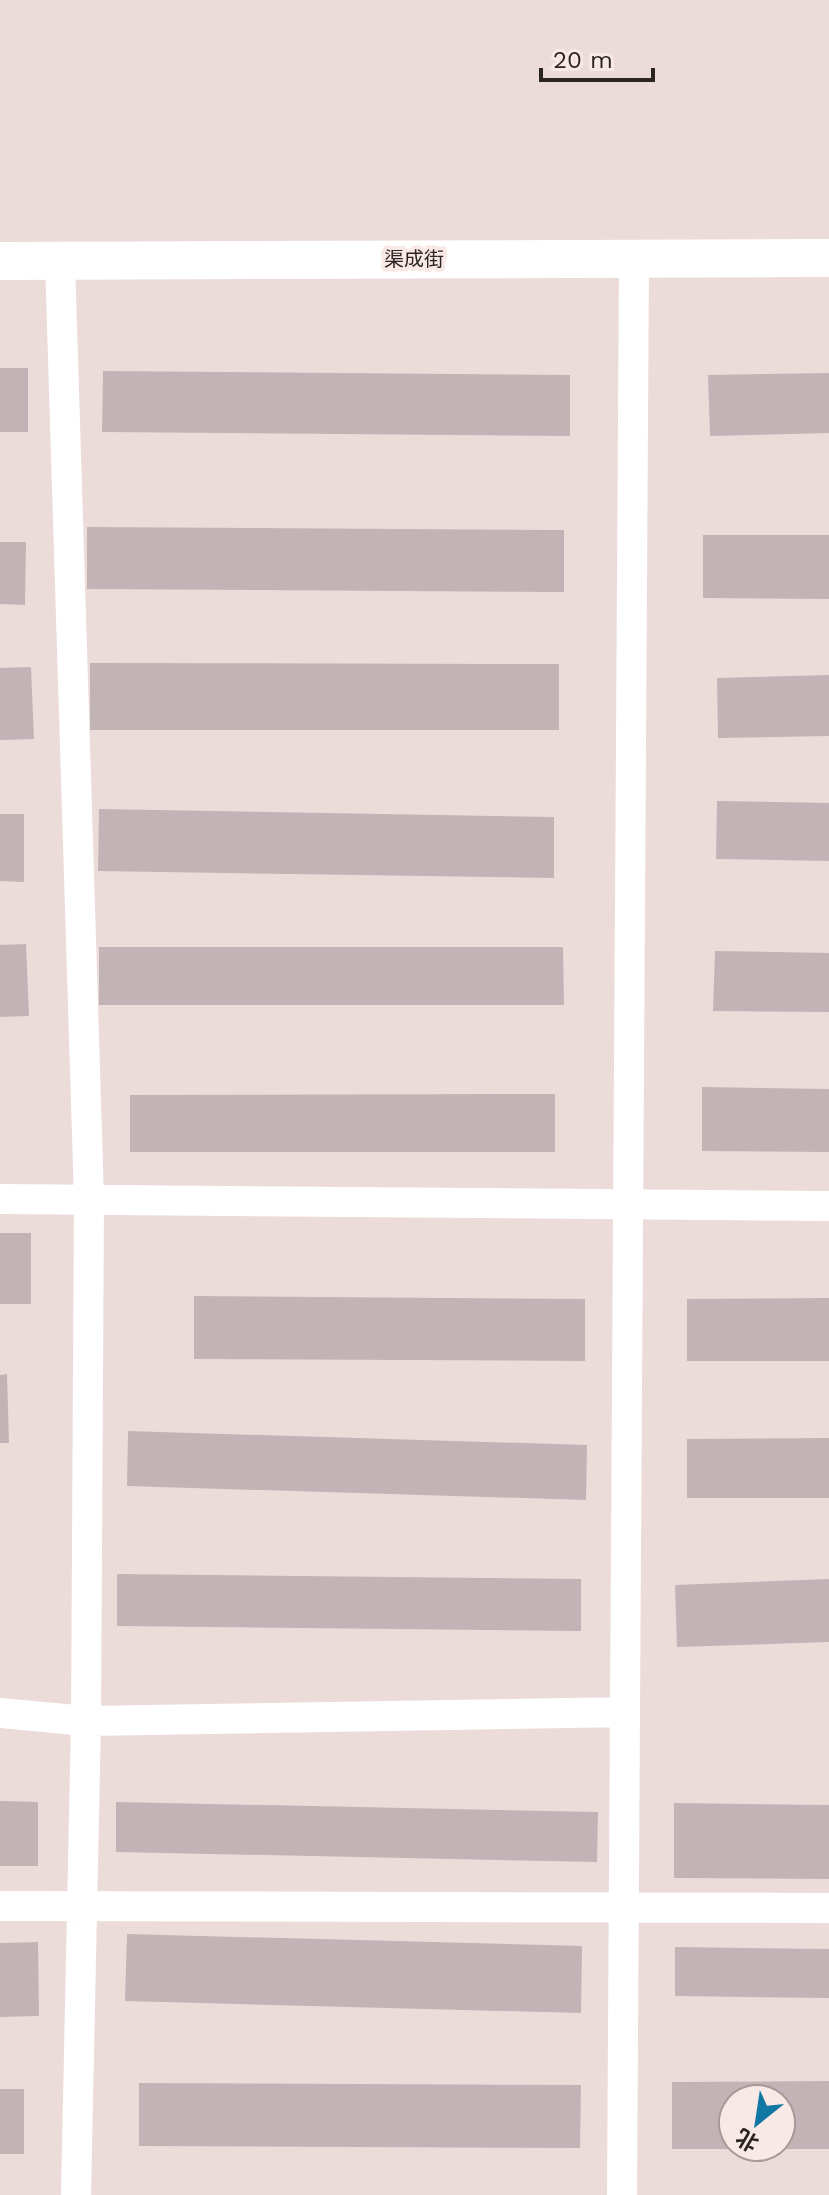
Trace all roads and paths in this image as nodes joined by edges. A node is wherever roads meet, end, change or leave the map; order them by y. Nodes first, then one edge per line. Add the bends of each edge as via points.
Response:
1 (829, 258) edge
2 (634, 259) junction
3 (0, 261) edge
4 (60, 261) junction
5 (0, 1199) edge
6 (89, 1199) junction
7 (628, 1204) junction
8 (829, 1206) edge
9 (625, 1712) junction
10 (0, 1713) edge
11 (86, 1721) junction
12 (82, 1905) junction
13 (0, 1906) edge
14 (624, 1908) junction
15 (829, 1908) edge
16 (76, 2195) edge
17 (622, 2195) edge

1 - 2 street, 渠成街
2 - 4 street, 渠成街
2 - 7 street
3 - 4 street, 渠成街
4 - 6 street
5 - 6 street
6 - 7 street
6 - 11 street
7 - 8 street
7 - 9 street
9 - 11 street
9 - 14 street
10 - 11 street
11 - 12 street
12 - 13 street
12 - 14 street
12 - 16 street
14 - 15 street
14 - 17 street

